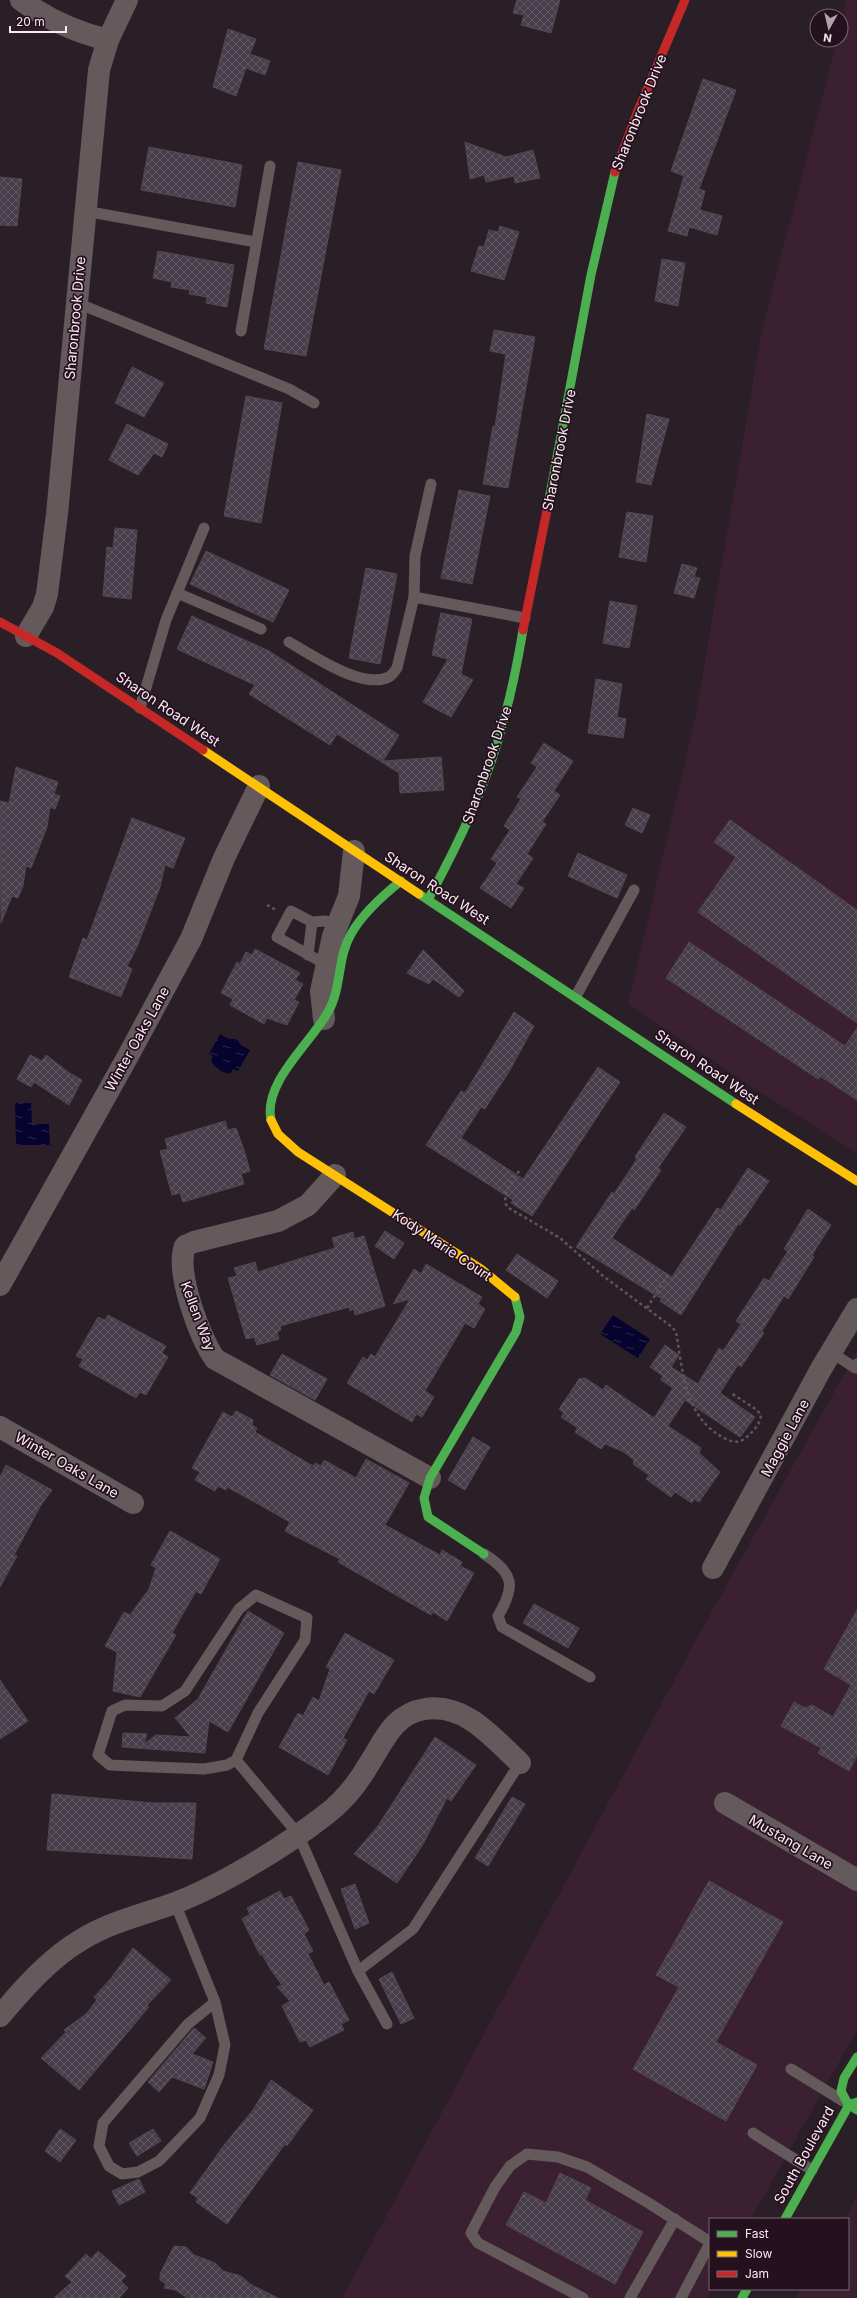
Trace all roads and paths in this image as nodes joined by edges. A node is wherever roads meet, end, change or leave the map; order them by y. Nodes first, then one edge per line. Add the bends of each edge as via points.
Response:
1 (21, 0) edge
2 (127, 0) edge
3 (686, 0) edge
4 (108, 40) junction
5 (270, 166) dead end
6 (85, 211) junction
7 (256, 242) junction
8 (77, 303) junction
9 (241, 331) dead end
10 (314, 403) dead end
11 (431, 484) dead end
12 (204, 528) dead end
13 (176, 594) junction
14 (414, 597) junction
15 (525, 618) junction
16 (0, 622) edge
17 (262, 629) dead end
18 (26, 636) junction
19 (289, 642) dead end
20 (140, 708) junction
21 (259, 786) junction
22 (354, 850) junction
23 (401, 881) junction
24 (634, 890) dead end
25 (429, 898) junction
26 (312, 922) junction
27 (344, 930) junction
28 (308, 955) junction
29 (334, 967) junction
30 (576, 996) junction
31 (324, 1019) joint
32 (519, 1171) dead end
33 (335, 1176) junction
34 (857, 1182) edge
35 (669, 1273) dead end
36 (0, 1285) edge
37 (646, 1308) junction
38 (857, 1309) edge
39 (831, 1352) junction
40 (857, 1364) edge
41 (731, 1393) dead end
42 (0, 1427) edge
43 (430, 1478) junction
44 (134, 1503) dead end
45 (484, 1554) joint
46 (713, 1568) dead end
47 (590, 1677) dead end
48 (236, 1760) junction
49 (520, 1763) joint
50 (725, 1803) dead end
51 (298, 1834) junction
52 (857, 1880) edge
53 (175, 1902) junction
54 (358, 1971) junction
55 (215, 2002) junction
56 (0, 2016) edge
57 (387, 2024) dead end
58 (857, 2057) edge
59 (791, 2069) dead end
60 (854, 2105) edge
61 (753, 2133) dead end
62 (812, 2170) junction
63 (786, 2218) edge
64 (675, 2219) junction
65 (709, 2242) edge
66 (709, 2245) edge
67 (583, 2298) edge
68 (630, 2298) edge
69 (681, 2298) edge

1 - 4 street via 54,22 80,33
2 - 4 street, Sharonbrook Drive
3 - 15 street, Sharonbrook Drive via 625,141 600,228 551,495
4 - 6 street, Sharonbrook Drive via 99,70
5 - 7 lane
6 - 7 lane
6 - 8 street, Sharonbrook Drive
7 - 9 lane
8 - 10 lane via 289,389
8 - 18 street, Sharonbrook Drive via 47,594 43,607
11 - 14 lane via 415,556
12 - 13 lane
13 - 17 lane
13 - 20 lane
14 - 15 lane
14 - 19 lane via 397,668 389,677 380,679 351,676
15 - 25 street, Sharonbrook Drive via 510,694 479,796 459,844
16 - 18 street, Sharon Road West
18 - 20 street, Sharon Road West via 58,653
20 - 21 street, Sharon Road West
21 - 22 street, Sharon Road West
21 - 36 street, Winter Oaks Lane via 224,858 191,939
22 - 23 street, Sharon Road West
22 - 27 street, Kody Marie Court
23 - 25 street, Sharon Road West
23 - 27 street, Kody Marie Court
24 - 30 lane
25 - 30 street, Sharon Road West
26 - 27 lane via 326,921
26 - 28 lane
26 - 28 lane via 291,911 277,938
27 - 29 street, Kody Marie Court
28 - 29 lane
29 - 31 street, Kody Marie Court via 321,991
30 - 34 street, Sharon Road West via 746,1111
31 - 33 street, Kody Marie Court via 279,1080 270,1112 272,1126 281,1138
32 - 37 path via 505,1193 504,1201 507,1207 560,1238 603,1276
33 - 43 street, Kody Marie Court via 481,1269 515,1297 520,1317 516,1332
33 - 43 street, Kellen Way via 308,1204 278,1221 185,1246 182,1254 183,1279 208,1349 215,1359
35 - 37 path
37 - 41 path via 676,1332 687,1392 703,1423 712,1431 736,1442 742,1441 755,1429 761,1415
38 - 39 street, Maggie Lane
39 - 40 lane via 855,1368
39 - 46 street, Maggie Lane
42 - 44 street, Winter Oaks Lane
43 - 45 street, Kody Marie Court via 424,1498 428,1517
45 - 47 lane via 501,1565 510,1581 507,1599 498,1616 502,1627
48 - 48 lane via 258,1712 305,1640 307,1618 256,1595 239,1610 185,1691 162,1706 125,1705 112,1711 98,1754 110,1765 153,1767 204,1769 227,1765
48 - 51 lane
49 - 51 street via 484,1729 459,1712 441,1708 416,1711 400,1719 387,1732 369,1765 349,1792 325,1816
49 - 54 lane via 413,1928
50 - 52 street, Mustang Lane
51 - 53 street via 215,1884
51 - 54 lane
53 - 55 lane
53 - 56 street via 110,1924 80,1940 52,1962
54 - 57 lane
55 - 55 lane via 188,2024 103,2123 99,2146 109,2166 122,2174 138,2172 159,2161 200,2118 219,2075 225,2045
58 - 60 street, South Boulevard via 842,2082 841,2094
59 - 60 lane
60 - 62 street, South Boulevard
61 - 62 lane
62 - 63 street, South Boulevard
64 - 65 lane
64 - 67 lane via 587,2167 558,2157 527,2154 510,2166 495,2187 471,2233 478,2243
64 - 68 lane
66 - 69 lane

